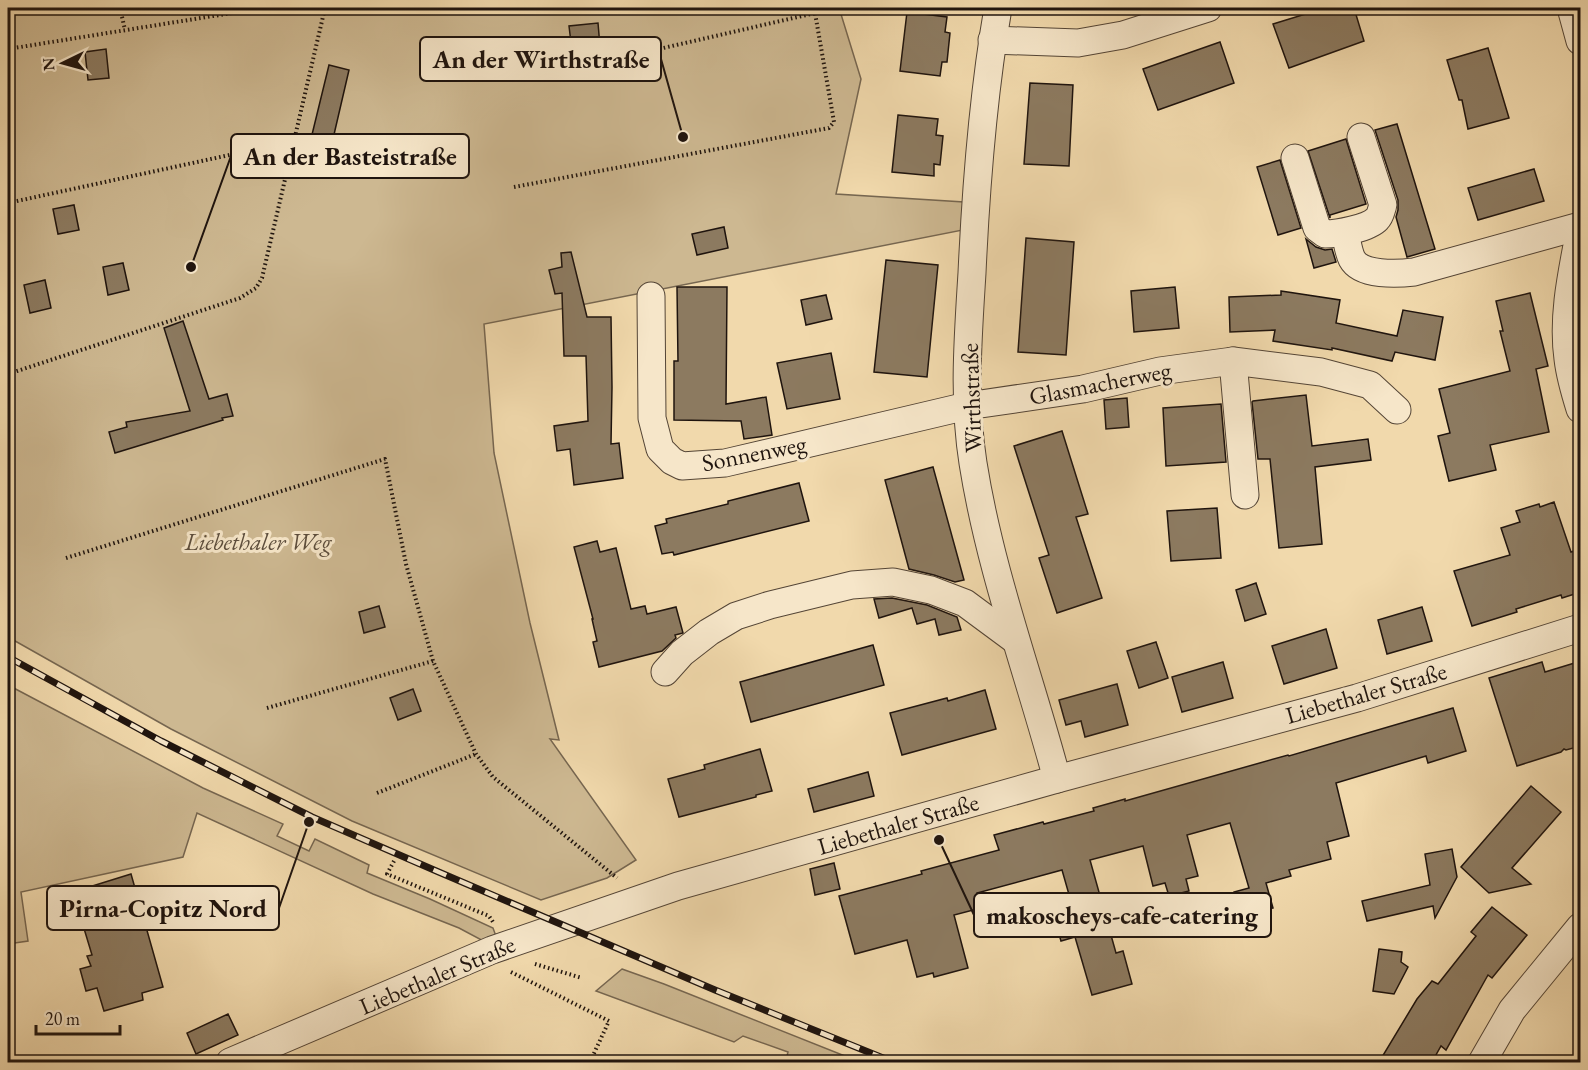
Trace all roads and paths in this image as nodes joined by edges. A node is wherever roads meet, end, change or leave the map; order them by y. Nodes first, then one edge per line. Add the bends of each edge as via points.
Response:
1 (120, 8) edge
2 (263, 8) edge
3 (326, 8) edge
4 (830, 8) edge
5 (998, 8) edge
6 (1208, 8) edge
7 (1571, 8) edge
8 (815, 13) junction
9 (125, 30) junction
10 (992, 40) junction
11 (1581, 41) edge
12 (8, 49) edge
13 (633, 55) dead end
14 (1361, 137) dead end
15 (294, 141) junction
16 (1294, 158) dead end
17 (514, 188) dead end
18 (8, 203) edge
19 (1581, 228) edge
20 (1345, 232) junction
21 (651, 296) dead end
22 (1233, 361) junction
23 (8, 374) edge
24 (967, 406) junction
25 (1581, 409) edge
26 (1397, 410) dead end
27 (1245, 495) dead end
28 (66, 558) dead end
29 (1581, 628) edge
30 (1015, 640) junction
31 (433, 661) junction
32 (665, 672) dead end
33 (267, 708) dead end
34 (476, 754) junction
35 (1057, 779) junction
36 (377, 793) dead end
37 (394, 861) dead end
38 (639, 899) junction
39 (1581, 927) edge
40 (512, 943) junction
41 (510, 972) dead end
42 (582, 978) dead end
43 (230, 1062) edge
44 (590, 1062) edge
45 (1482, 1062) edge

1 - 9 path
2 - 9 path
3 - 15 path
4 - 8 path
5 - 10 street, Wirthstraße
6 - 10 street via 1123,35 1078,43
7 - 11 street
8 - 13 path
8 - 17 path via 834,122 829,128
9 - 12 path
10 - 24 street, Wirthstraße via 976,182
14 - 20 street via 1383,205 1375,221
15 - 18 path
15 - 23 path via 262,278 256,288 240,298
16 - 20 street via 1317,228 1325,234
19 - 20 street via 1398,274 1363,269 1353,261
19 - 25 street via 1566,322 1568,359
21 - 24 street, Sonnenweg via 652,418 660,449 682,466 725,463
22 - 24 street, Glasmacherweg
22 - 26 street, Glasmacherweg via 1321,372 1370,385
22 - 27 street
24 - 30 street, Wirthstraße via 983,518
28 - 31 path via 385,459 406,564
29 - 35 street, Liebethaler Straße via 1357,698
30 - 32 street via 965,603 931,590 893,582 852,585 736,616 682,653
30 - 35 street, Wirthstraße
31 - 33 path
31 - 34 path
34 - 36 path
34 - 38 path via 493,777
35 - 38 street, Liebethaler Straße
37 - 40 path via 387,874 489,916
38 - 40 street, Liebethaler Straße
39 - 45 street via 1512,1010
40 - 42 path via 522,960
40 - 43 street, Liebethaler Straße
41 - 44 path via 609,1021

